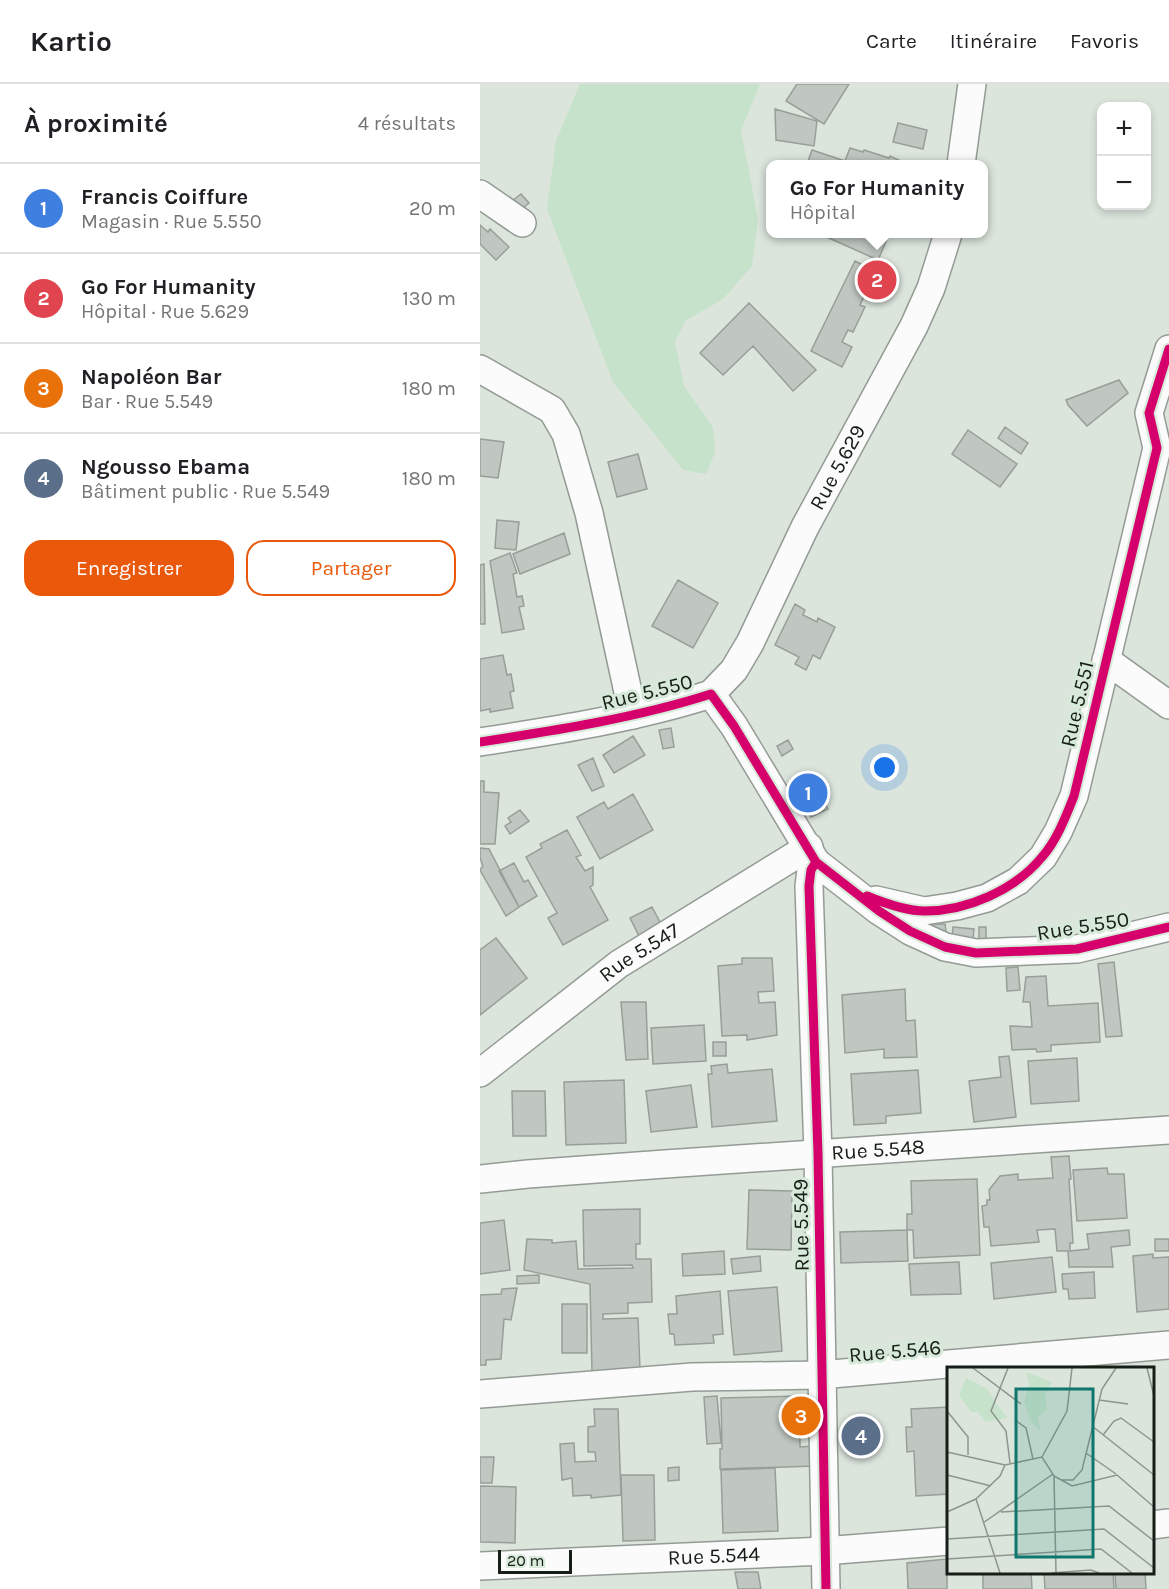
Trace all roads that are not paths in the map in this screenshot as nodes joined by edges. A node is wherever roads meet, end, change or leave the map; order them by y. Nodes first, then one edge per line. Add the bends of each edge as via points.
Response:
1 (972, 84) edge
2 (962, 160) edge
3 (480, 194) edge
4 (522, 223) dead end
5 (947, 238) edge
6 (1169, 349) edge
7 (480, 369) edge
8 (1159, 421) edge
9 (1106, 660) junction
10 (711, 694) junction
11 (1169, 705) edge
12 (633, 715) junction
13 (480, 742) edge
14 (812, 855) junction
15 (850, 890) junction
16 (1169, 927) edge
17 (480, 1073) edge
18 (1169, 1130) edge
19 (818, 1154) junction
20 (480, 1179) edge
21 (1169, 1345) edge
22 (820, 1375) junction
23 (480, 1394) edge
24 (1169, 1523) edge
25 (1154, 1525) edge
26 (947, 1541) edge
27 (824, 1551) junction
28 (480, 1566) edge
29 (826, 1589) edge

1 - 2 street
3 - 4 street
5 - 10 street, Rue 5.629 via 914,326 805,527 750,643 734,670
6 - 8 street, Rue 5.551
7 - 12 street via 552,410 566,434 589,513
8 - 9 street, Rue 5.551 via 1157,448
9 - 11 street
9 - 15 street, Rue 5.551 via 1074,796 1043,857 1018,881 987,897 924,911
10 - 12 street, Rue 5.550
10 - 14 street, Rue 5.550
12 - 13 street, Rue 5.550
14 - 15 street, Rue 5.550
14 - 17 street, Rue 5.547 via 619,964
14 - 19 street, Rue 5.549 via 809,886
15 - 16 street, Rue 5.550 via 910,931 945,947 976,953 1077,949
18 - 19 street, Rue 5.548
19 - 20 street, Rue 5.548
19 - 22 street, Rue 5.549
21 - 22 street, Rue 5.546
22 - 23 street, Rue 5.546 via 692,1377
22 - 27 street, Rue 5.549
24 - 25 street
26 - 27 street, Rue 5.544
27 - 28 street, Rue 5.544
27 - 29 street, Rue 5.549

